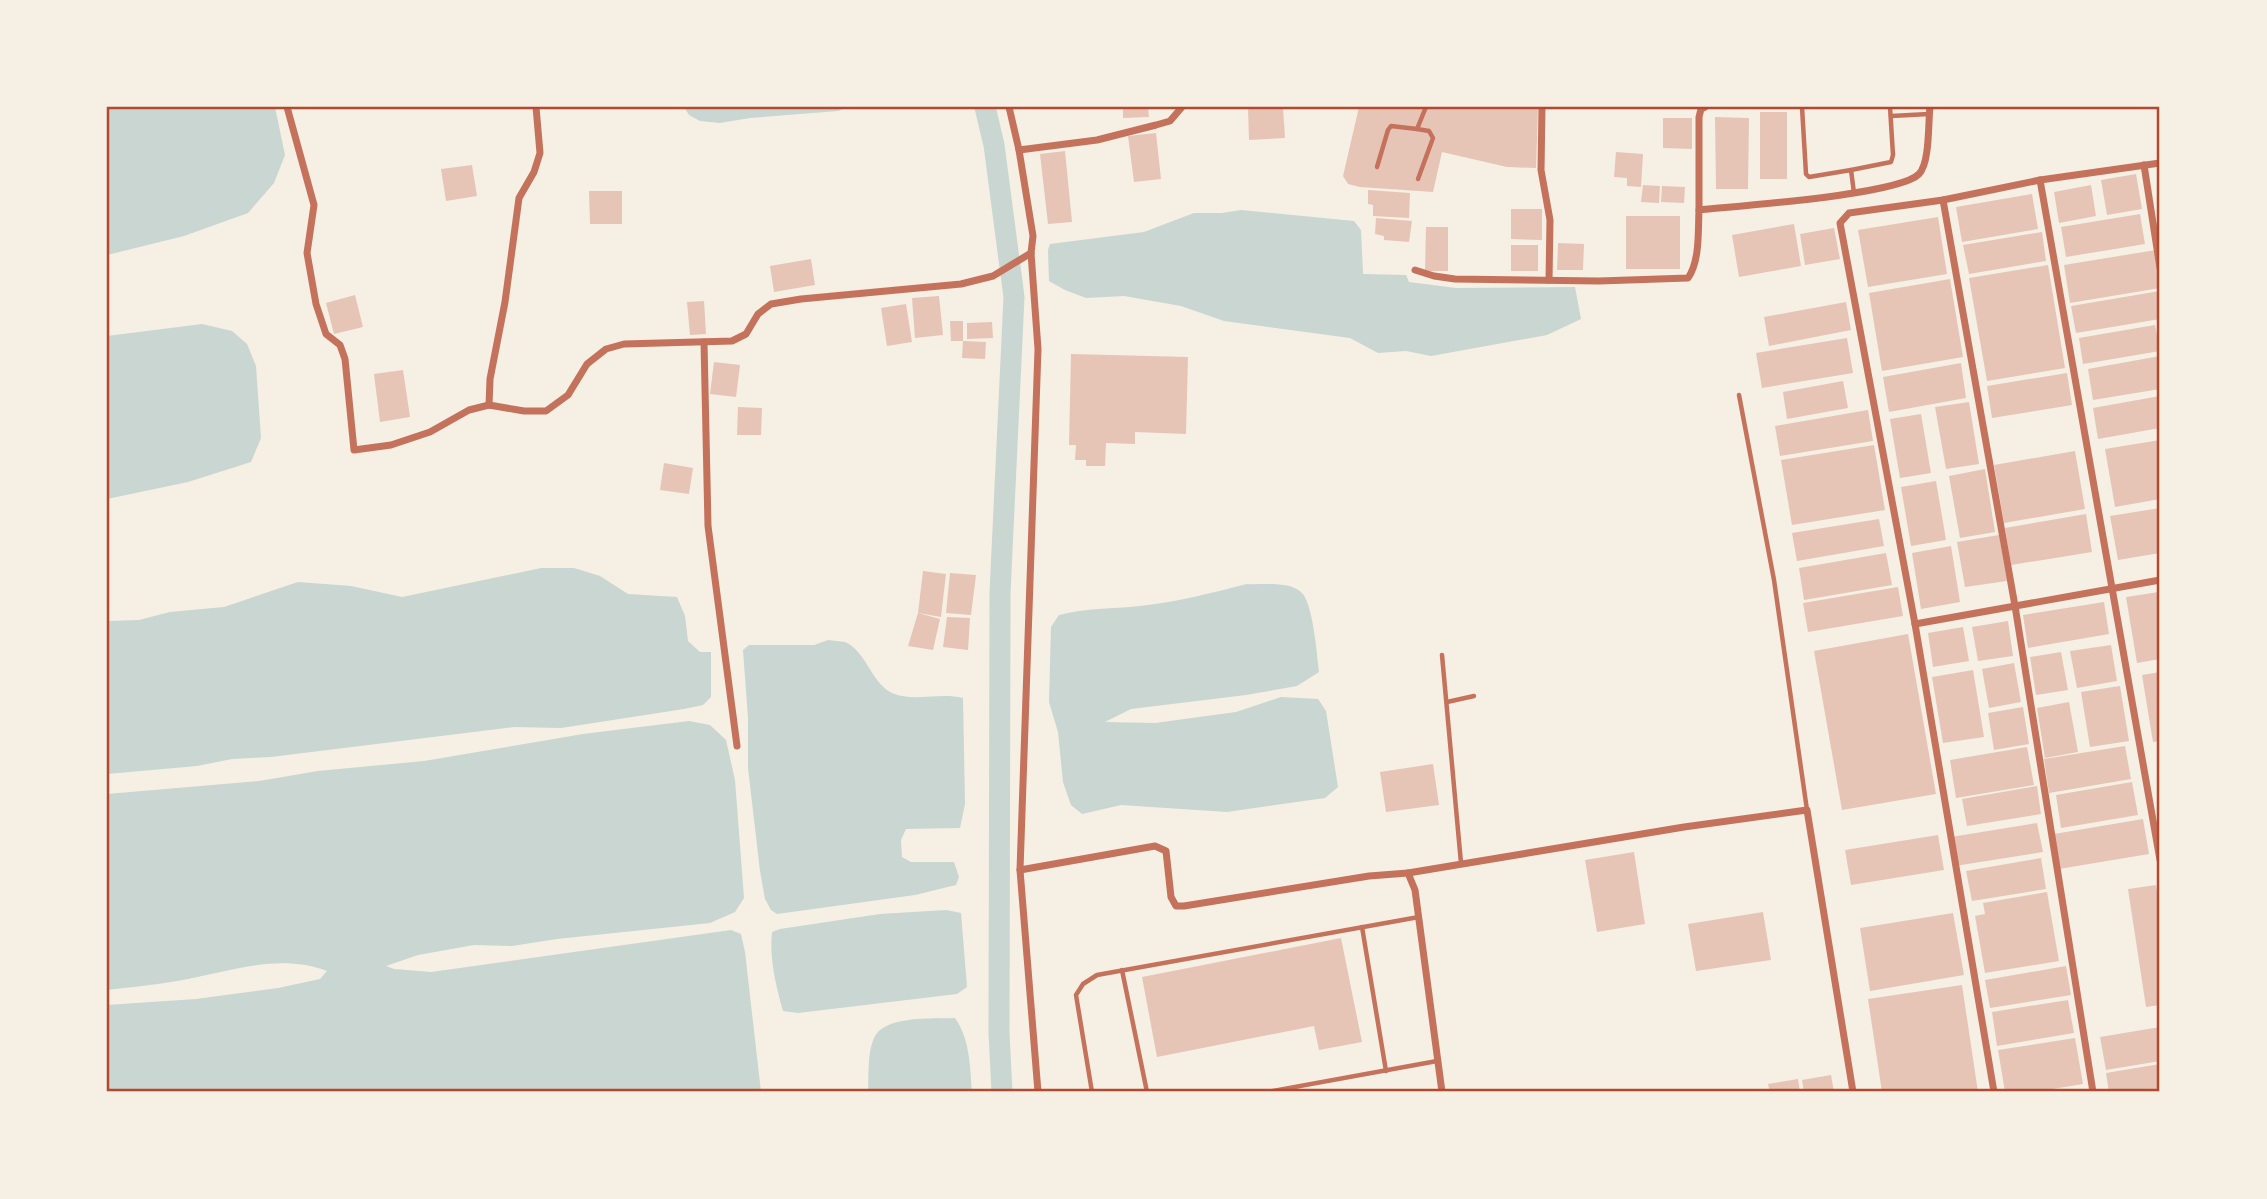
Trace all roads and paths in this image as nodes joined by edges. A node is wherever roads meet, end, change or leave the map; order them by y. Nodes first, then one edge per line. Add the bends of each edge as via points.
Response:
1 (287, 107) edge
2 (536, 107) edge
3 (1009, 107) edge
4 (1182, 107) edge
5 (1426, 107) edge
6 (1542, 107) edge
7 (1705, 107) edge
8 (1802, 107) edge
9 (1890, 107) edge
10 (1929, 110) edge
11 (1891, 116) junction
12 (1417, 130) junction
13 (1019, 150) junction
14 (2160, 163) edge
15 (2144, 165) junction
16 (1377, 167) dead end
17 (1851, 170) junction
18 (1418, 179) dead end
19 (2040, 180) junction
20 (1854, 193) junction
21 (1943, 200) junction
22 (1699, 210) junction
23 (1031, 253) junction
24 (2160, 268) edge
25 (1415, 270) dead end
26 (1549, 280) junction
27 (704, 342) junction
28 (1739, 395) dead end
29 (489, 405) junction
30 (2160, 580) edge
31 (2112, 589) junction
32 (2015, 606) junction
33 (1914, 624) junction
34 (1442, 655) dead end
35 (1474, 696) dead end
36 (1447, 702) junction
37 (737, 746) dead end
38 (1807, 810) junction
39 (2160, 860) edge
40 (1461, 864) junction
41 (1020, 870) junction
42 (1408, 873) junction
43 (1419, 917) junction
44 (1362, 927) junction
45 (1122, 970) junction
46 (1437, 1061) junction
47 (1386, 1071) junction
48 (1038, 1092) edge
49 (1092, 1092) edge
50 (1147, 1092) edge
51 (1267, 1092) edge
52 (1442, 1092) edge
53 (1853, 1092) edge
54 (1994, 1092) edge
55 (2093, 1092) edge

1 - 29 street via 314,205 307,253 316,304 326,334 340,345 345,359 354,450 391,445 430,432 469,410
2 - 29 street via 540,153 519,198
3 - 13 street
4 - 13 street via 1170,121 1156,125 1097,140
5 - 12 lane
6 - 26 street via 1541,170 1550,220
7 - 22 street via 1699,117
8 - 17 lane via 1809,177
9 - 11 lane
10 - 11 lane
10 - 20 street via 1926,163 1921,173 1904,183
11 - 17 lane via 1891,162
12 - 16 lane via 1391,126
12 - 18 lane via 1429,131 1433,138
13 - 23 street via 1033,236
14 - 15 street
15 - 19 street
15 - 24 street
17 - 20 lane
19 - 21 street
19 - 31 street
20 - 22 street
21 - 32 street
21 - 33 street via 1849,213 1840,223
22 - 26 street via 1698,240 1688,278
23 - 27 street via 993,276 961,284 771,304 758,314 746,334 732,341
23 - 41 street via 1038,349
25 - 26 street via 1455,279
27 - 29 street via 624,344 606,349 587,363 568,395 545,411
27 - 37 street via 708,526
28 - 38 lane via 1774,580
30 - 31 street
31 - 32 street
31 - 39 street
32 - 33 street
32 - 55 street
33 - 54 street
34 - 36 lane
35 - 36 lane
36 - 40 lane
38 - 40 street
38 - 53 street
40 - 42 street
41 - 42 street via 1156,846 1166,851 1176,906
41 - 48 street
42 - 43 street
43 - 44 lane
43 - 46 street
44 - 45 lane
44 - 47 lane
45 - 49 lane via 1097,975 1076,995
45 - 50 lane
46 - 47 lane
46 - 52 street
47 - 51 lane

